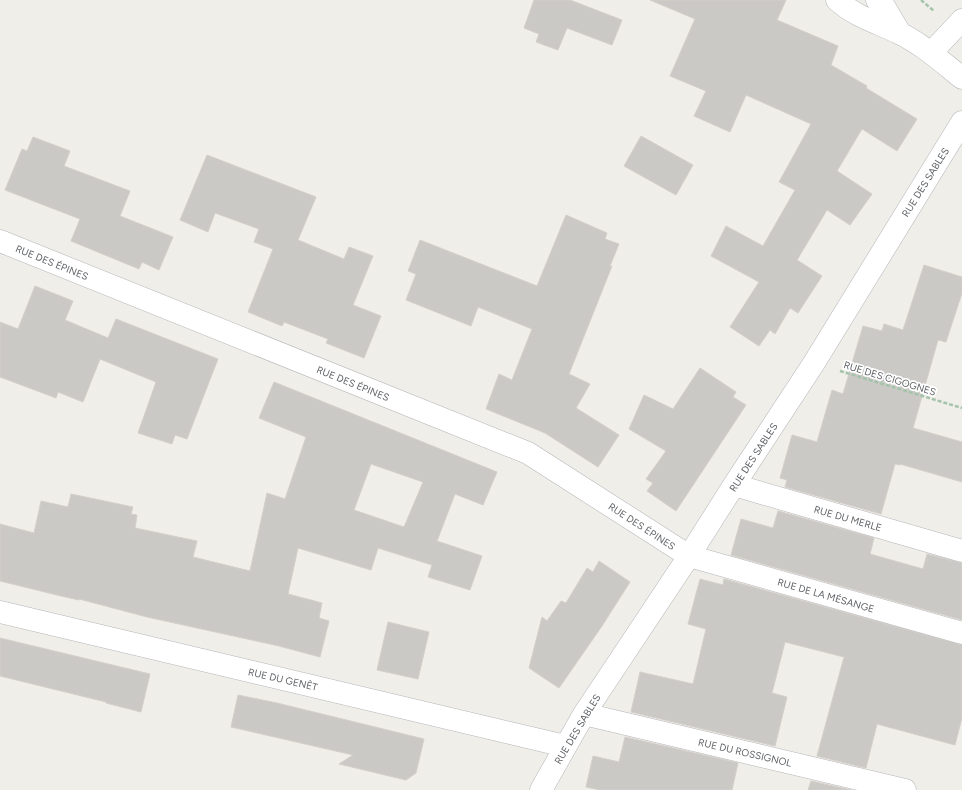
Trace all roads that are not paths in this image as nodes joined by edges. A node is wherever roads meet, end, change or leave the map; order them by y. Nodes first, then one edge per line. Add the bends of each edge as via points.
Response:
1 (837, 0) edge
2 (877, 0) edge
3 (958, 24) edge
4 (900, 33) junction
5 (931, 53) junction
6 (962, 78) edge
7 (962, 122) edge
8 (0, 241) edge
9 (734, 485) junction
10 (962, 551) edge
11 (689, 556) junction
12 (0, 612) edge
13 (962, 633) edge
14 (584, 714) junction
15 (565, 746) junction
16 (541, 790) edge
17 (905, 790) edge

1 - 4 street via 871,22
2 - 4 street via 884,6
3 - 5 street
4 - 5 street
5 - 6 street
7 - 9 street, RUE DES SABLES via 814,363
8 - 11 street, RUE DES ÉPINES via 528,454
9 - 10 street, RUE DU MERLE
9 - 11 street, RUE DES SABLES
11 - 13 street, RUE DE LA MÉSANGE
11 - 14 street, RUE DES SABLES
12 - 15 street, RUE DU GENÊT
14 - 15 street, RUE DES SABLES
14 - 17 street, RUE DU ROSSIGNOL
15 - 16 street, RUE DES SABLES

